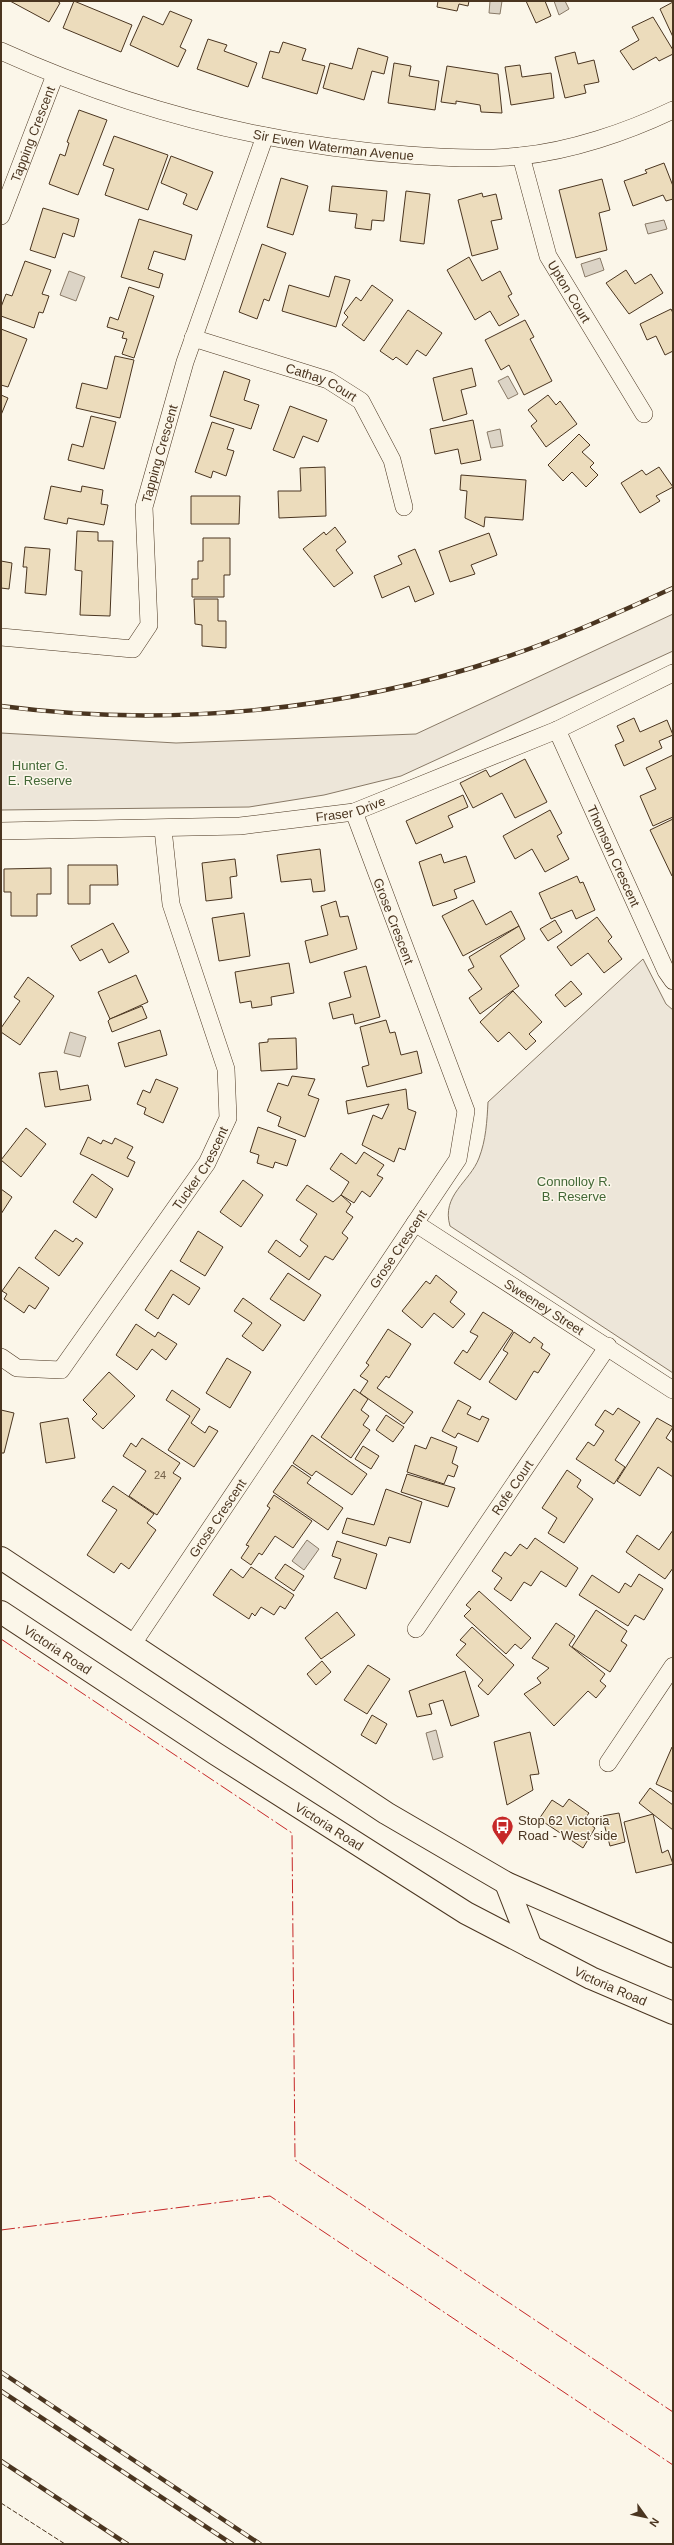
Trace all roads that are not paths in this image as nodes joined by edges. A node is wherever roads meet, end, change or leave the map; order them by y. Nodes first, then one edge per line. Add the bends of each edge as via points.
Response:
1 (1, 51) edge
2 (55, 75) junction
3 (673, 110) edge
4 (265, 136) junction
5 (520, 156) junction
6 (1, 216) edge
7 (194, 338) junction
8 (644, 414) dead end
9 (404, 507) dead end
10 (1, 637) edge
11 (673, 673) edge
12 (557, 730) junction
13 (354, 812) junction
14 (163, 829) junction
15 (1, 831) edge
16 (673, 981) edge
17 (415, 1222) junction
18 (608, 1346) junction
19 (1, 1357) edge
20 (673, 1390) edge
21 (1, 1558) edge
22 (1, 1612) edge
23 (416, 1628) dead end
24 (132, 1645) junction
25 (673, 1666) edge
26 (608, 1763) dead end
27 (506, 1883) junction
28 (531, 1947) junction
29 (673, 1956) edge
30 (673, 2013) edge

1 - 2 street, Sir Ewen Waterman Avenue
2 - 4 street, Sir Ewen Waterman Avenue via 122,99
2 - 6 street, Tapping Crescent
3 - 5 street, Sir Ewen Waterman Avenue via 576,146
4 - 5 street, Sir Ewen Waterman Avenue via 360,152 457,158
4 - 7 street, Tapping Crescent
5 - 8 street, Upton Court via 548,256
7 - 9 street, Cathay Court via 328,380 361,402 392,460
7 - 10 street, Tapping Crescent via 144,507 149,625 133,649
11 - 12 street, Fraser Drive
12 - 13 street, Fraser Drive
12 - 16 street, Thomson Crescent via 666,971
13 - 14 street, Fraser Drive via 240,826
13 - 17 street, Grose Crescent via 466,1112 458,1159
14 - 15 street, Fraser Drive via 68,828
14 - 19 street, Tucker Crescent via 172,904 226,1069 228,1118 207,1163 61,1370 17,1368
17 - 18 street, Sweeney Street
17 - 24 street, Grose Crescent
18 - 20 street, Sweeney Street
18 - 23 street, Rofe Court
21 - 24 highway
22 - 28 highway, Victoria Road via 466,1913
24 - 27 highway via 386,1813
25 - 26 street
27 - 28 highway
27 - 29 highway
28 - 30 highway, Victoria Road via 591,1978

